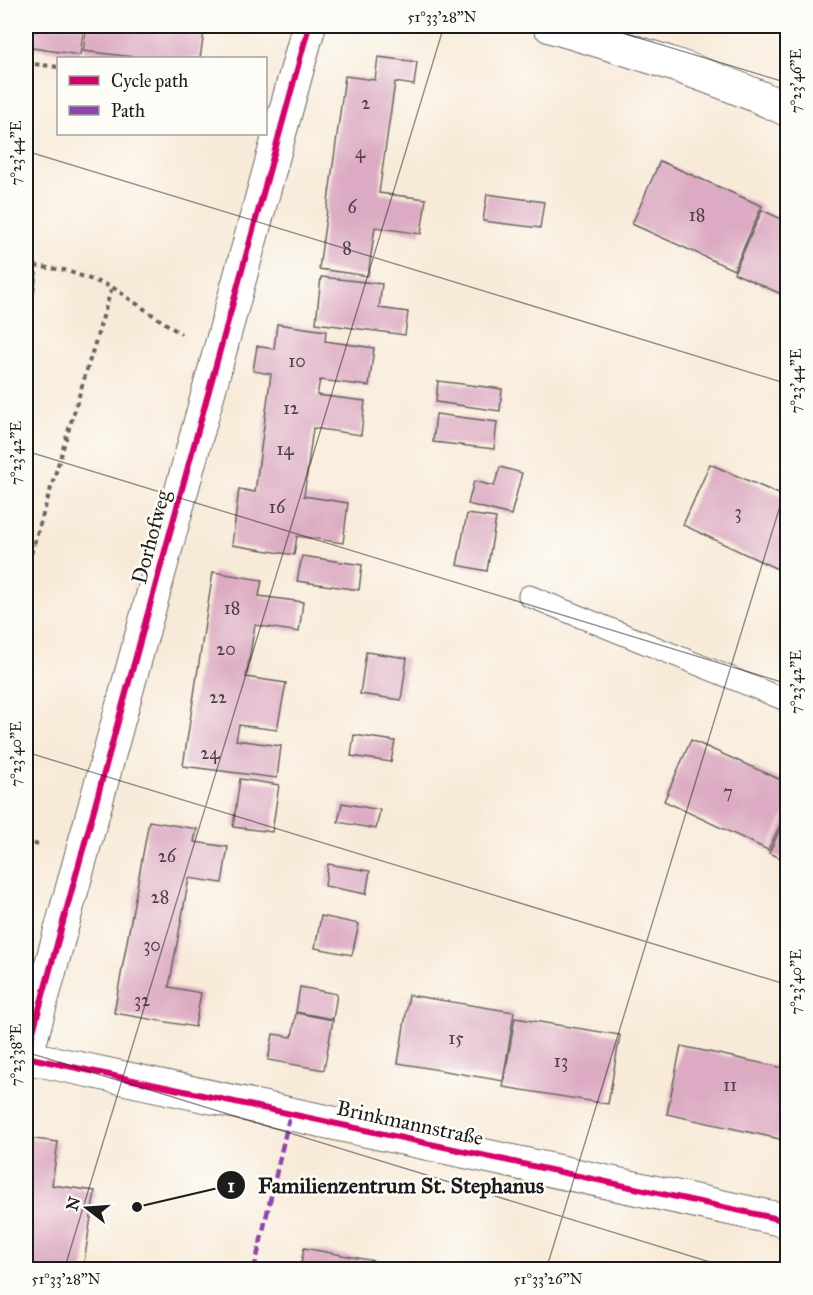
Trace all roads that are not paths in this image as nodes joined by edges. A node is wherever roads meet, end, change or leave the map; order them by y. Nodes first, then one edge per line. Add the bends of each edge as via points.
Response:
1 (309, 26) edge
2 (550, 26) edge
3 (788, 110) edge
4 (529, 597) dead end
5 (788, 701) edge
6 (26, 1057) edge
7 (788, 1221) edge

1 - 6 street, Dorhofweg
2 - 3 street via 636,52
4 - 5 lane
6 - 7 street, Brinkmannstraße

